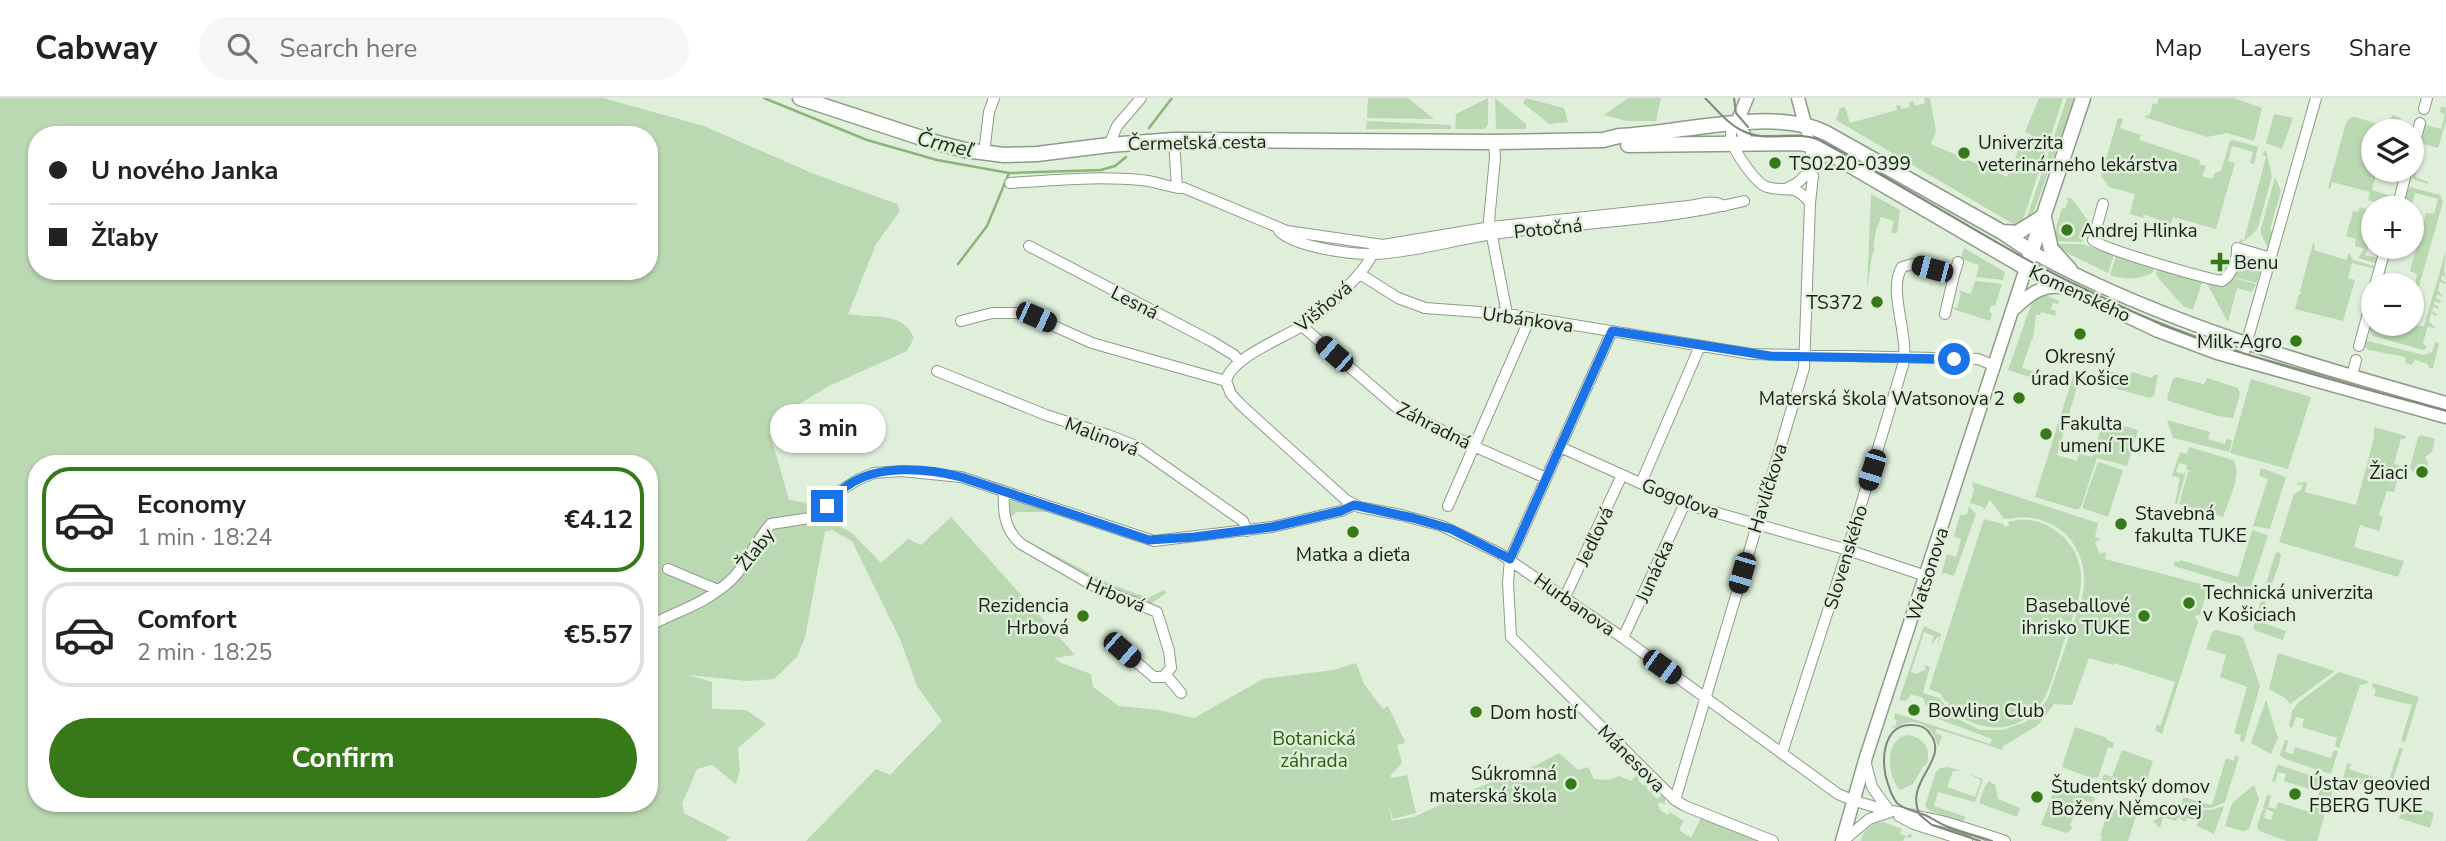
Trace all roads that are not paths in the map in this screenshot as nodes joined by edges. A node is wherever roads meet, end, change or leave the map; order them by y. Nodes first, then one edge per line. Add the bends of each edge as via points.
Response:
1 (800, 98) edge
2 (994, 98) edge
3 (1141, 98) edge
4 (1747, 98) edge
5 (1798, 98) edge
6 (2083, 98) edge
7 (2316, 98) edge
8 (1737, 121) junction
9 (1759, 123) joint
10 (1805, 124) junction
11 (1174, 140) junction
12 (1603, 140) junction
13 (1494, 142) junction
14 (1739, 143) junction
15 (1810, 144) junction
16 (1109, 145) junction
17 (984, 153) junction
18 (1837, 156) junction
19 (1811, 170) junction
20 (1010, 183) dead end
21 (1789, 187) junction
22 (1177, 188) junction
23 (1744, 201) dead end
24 (1810, 204) junction
25 (2103, 204) dead end
26 (2044, 216) junction
27 (1492, 230) junction
28 (2002, 232) junction
29 (1029, 246) dead end
30 (1374, 249) junction
31 (2032, 252) junction
32 (2271, 258) junction
33 (1958, 262) dead end
34 (2026, 268) junction
35 (2070, 270) junction
36 (1360, 274) junction
37 (1954, 275) junction
38 (2066, 288) junction
39 (2014, 308) junction
40 (1507, 314) junction
41 (1945, 314) dead end
42 (1530, 318) junction
43 (961, 321) dead end
44 (1302, 326) junction
45 (1612, 331) junction
46 (2362, 336) edge
47 (2246, 345) junction
48 (1700, 346) junction
49 (2359, 346) dead end
50 (1805, 357) junction
51 (1904, 359) junction
52 (2242, 359) junction
53 (2356, 360) dead end
54 (1240, 362) junction
55 (1995, 366) junction
56 (937, 371) dead end
57 (2352, 376) junction
58 (1226, 381) junction
59 (2446, 403) edge
60 (2446, 417) edge
61 (1474, 446) junction
62 (1560, 447) junction
63 (1622, 475) junction
64 (1546, 478) junction
65 (1641, 483) junction
66 (1004, 491) junction
67 (1685, 503) junction
68 (1354, 505) junction
69 (1448, 506) dead end
70 (1756, 523) junction
71 (1247, 531) junction
72 (1848, 550) junction
73 (1510, 559) junction
74 (668, 569) dead end
75 (1926, 576) junction
76 (718, 590) junction
77 (1565, 597) junction
78 (658, 621) edge
79 (1623, 638) junction
80 (1122, 650) dead end
81 (1166, 675) junction
82 (1181, 693) dead end
83 (1705, 698) junction
84 (1782, 753) junction
85 (1866, 757) junction
86 (1675, 800) junction
87 (1854, 801) junction
88 (1893, 813) junction
89 (1773, 841) edge
90 (1842, 841) edge
91 (1968, 841) edge
92 (2005, 841) edge

1 - 17 main road, Čermeľská cesta via 934,142
2 - 17 street
3 - 16 street via 1117,126
4 - 8 street
5 - 10 street
6 - 26 main road
7 - 32 street
8 - 9 main road, Čermeľská cesta
8 - 12 main road, Čermeľská cesta
8 - 14 street
9 - 10 main road, Komenského
10 - 15 street, Havlíčkova
10 - 28 main road, Komenského
11 - 13 main road, Čermeľská cesta
11 - 16 main road, Čermeľská cesta
11 - 22 street
12 - 13 main road, Čermeľská cesta
12 - 14 main road, Čermeľská cesta via 1621,145
13 - 27 street
14 - 15 main road, Komenského
14 - 21 street via 1742,159 1763,186
15 - 18 main road, Komenského
15 - 19 street, Havlíčkova
16 - 17 main road, Čermeľská cesta via 1037,154
18 - 19 street via 1821,157
18 - 34 main road, Komenského
19 - 21 street
19 - 24 street, Havlíčkova
20 - 22 street via 1100,178 1145,180
21 - 24 street
22 - 30 street via 1276,228 1308,246
23 - 27 street, Potočná via 1697,212
24 - 50 street, Havlíčkova
25 - 32 street via 2094,242 2219,281 2229,276 2237,248
26 - 28 main road via 2015,234
26 - 31 main road
26 - 35 main road via 2051,249
27 - 30 street, Potočná
27 - 40 street
28 - 31 main road, Komenského
29 - 54 street, Lesná via 1211,341
30 - 36 street, Višňová
31 - 34 main road
31 - 35 street, Komenského
32 - 47 street
33 - 37 street
34 - 38 street, Komenského
34 - 39 street, Watsonova
35 - 47 street, Komenského via 2146,307
36 - 40 street, Urbánkova via 1398,298 1425,308
36 - 44 street, Višňová
37 - 41 street
37 - 51 street via 1913,264 1900,270
38 - 39 street via 2042,288
38 - 52 street, Komenského via 2158,331
39 - 55 street, Watsonova
40 - 42 street, Urbánkova
42 - 45 street, Urbánkova
42 - 61 street
43 - 58 street via 992,313 1025,313 1092,343
44 - 54 street, Višňová
44 - 61 street, Záhradná via 1396,407
45 - 48 street, Urbánkova
45 - 62 street
46 - 49 street
47 - 52 street
47 - 57 street, Komenského
48 - 50 street, Urbánkova
48 - 65 street
50 - 51 street, Urbánkova
50 - 70 street, Havlíčkova
51 - 55 street, Urbánkova via 1978,359
51 - 72 street, Slovenského
52 - 60 street, Komenského
53 - 57 street
54 - 58 street, Višňová
55 - 75 street, Watsonova
56 - 71 street, Malinová via 1136,446 1243,521
57 - 59 street, Komenského
58 - 68 street, Hurbanova via 1241,405
61 - 64 street, Záhradná
61 - 69 street
62 - 63 street, Gogoľova
62 - 64 street
63 - 65 street, Gogoľova
63 - 77 street, Jedľová
64 - 73 street
65 - 67 street, Gogoľova
66 - 71 street, Žľaby via 1149,540
66 - 76 street, Žľaby via 936,473 866,475 846,486 816,517 771,524 738,572
66 - 81 street, Hrbová via 1007,525 1021,544 1094,586 1157,612 1172,663
67 - 70 street, Gogoľova
67 - 79 street, Junácka
68 - 71 street, Žľaby
68 - 73 street, Hurbanova via 1451,529
70 - 72 street, Gogoľova
70 - 83 street, Havlíčkova
72 - 75 street, Gogoľova
72 - 84 street, Slovenského
73 - 77 street, Hurbanova
73 - 86 street, Mánesova via 1513,640
74 - 76 street
75 - 85 street, Watsonova
76 - 78 street, Žľaby via 701,603
77 - 79 street, Hurbanova
79 - 83 street, Hurbanova
80 - 81 street via 1151,676
81 - 82 street
83 - 84 street, Hurbanova
83 - 86 street, Havlíčkova
84 - 87 street, Hurbanova
85 - 87 street, Watsonova
85 - 88 street via 1872,787
86 - 89 street, Mánesova
87 - 88 street, Hurbanova
87 - 90 street, Watsonova
88 - 90 street via 1869,819
88 - 91 street
88 - 92 street via 1940,820

